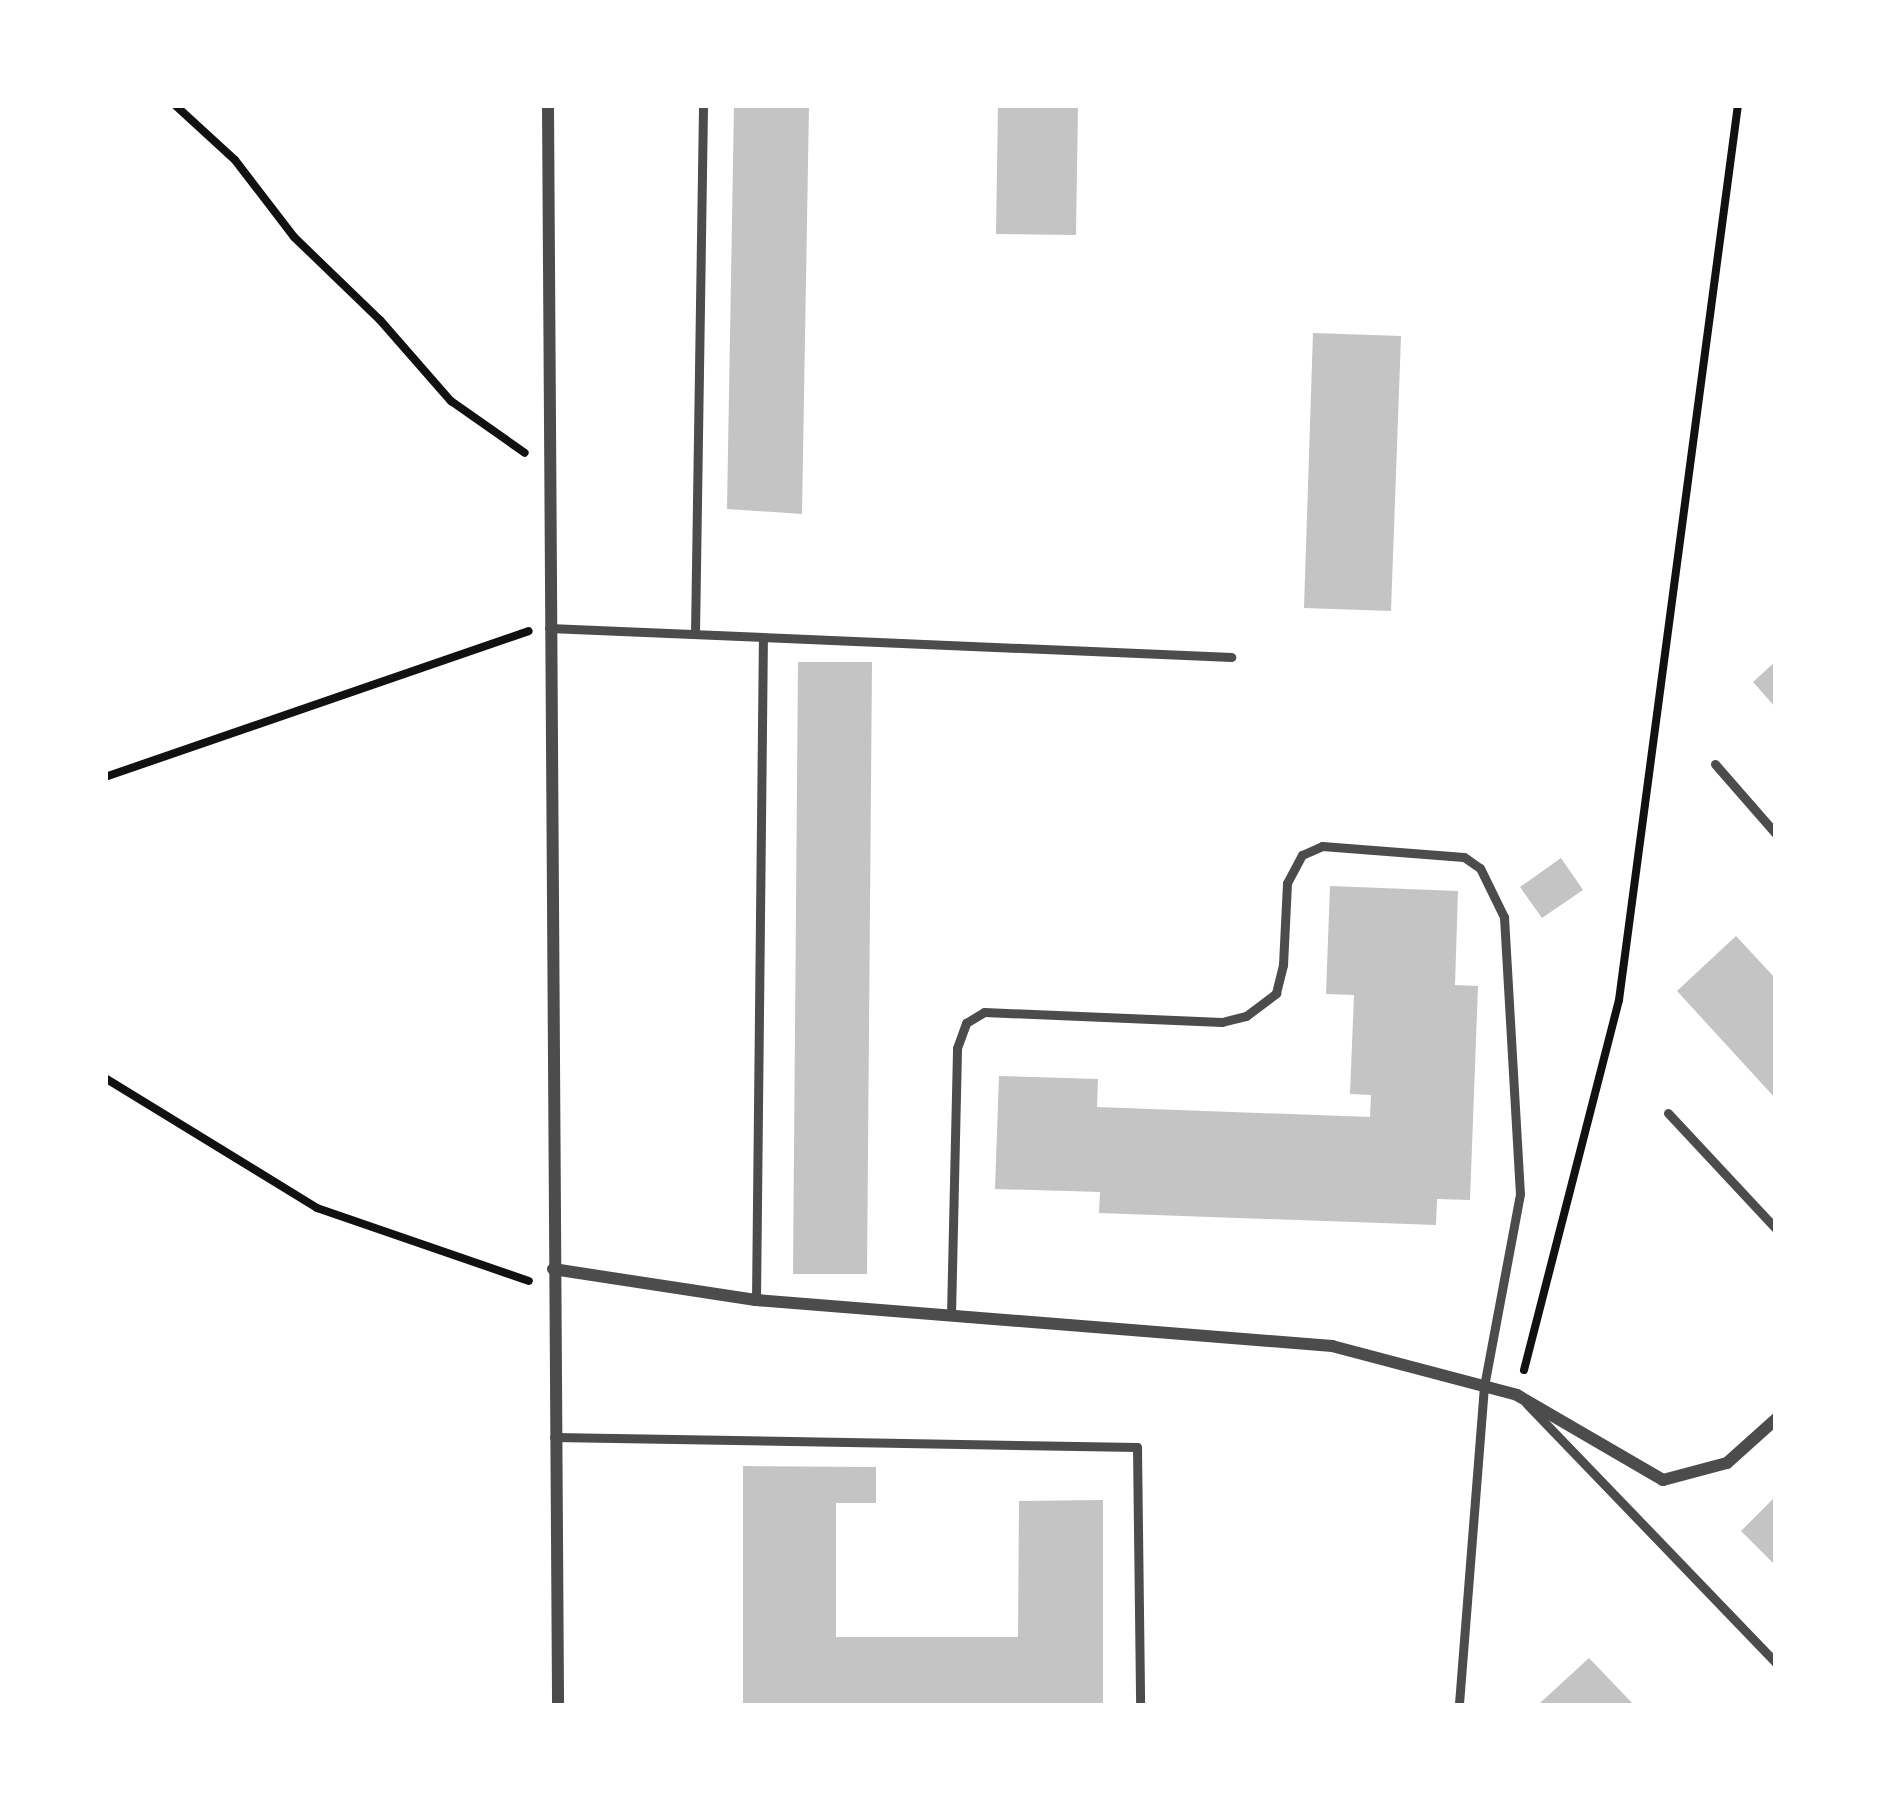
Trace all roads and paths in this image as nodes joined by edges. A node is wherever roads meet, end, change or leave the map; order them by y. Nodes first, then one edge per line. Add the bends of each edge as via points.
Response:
1 (175, 105) edge
2 (548, 105) edge
3 (703, 105) edge
4 (1738, 105) edge
5 (549, 470) junction
6 (549, 628) junction
7 (694, 634) junction
8 (763, 637) junction
9 (1231, 657) dead end
10 (1714, 764) dead end
11 (105, 777) edge
12 (1776, 834) edge
13 (105, 1078) edge
14 (1668, 1113) dead end
15 (1776, 1228) edge
16 (553, 1268) junction
17 (553, 1289) junction
18 (756, 1300) junction
19 (951, 1315) junction
20 (1484, 1386) junction
21 (1517, 1395) junction
22 (1776, 1419) edge
23 (554, 1437) junction
24 (1776, 1663) edge
25 (558, 1706) edge
26 (1140, 1706) edge
27 (1459, 1706) edge

1 - 5 path via 235,160 293,237 451,401
2 - 5 street
3 - 7 lane
4 - 21 path via 1619,1000
5 - 6 street
6 - 7 lane
6 - 11 path
6 - 16 street
7 - 8 lane
8 - 9 lane
8 - 18 lane
10 - 12 lane
13 - 17 path via 317,1208
14 - 15 lane
16 - 17 street
16 - 18 street
17 - 23 street
18 - 19 street
19 - 20 street via 1332,1346
19 - 20 lane via 957,1048 967,1023 984,1012 1222,1022 1246,1016 1276,993 1288,883 1302,855 1322,846 1464,856 1480,868 1504,917 1520,1194
20 - 21 street
20 - 27 lane
21 - 22 street via 1663,1480 1727,1463
21 - 24 lane
23 - 25 street
23 - 26 lane via 1137,1447

